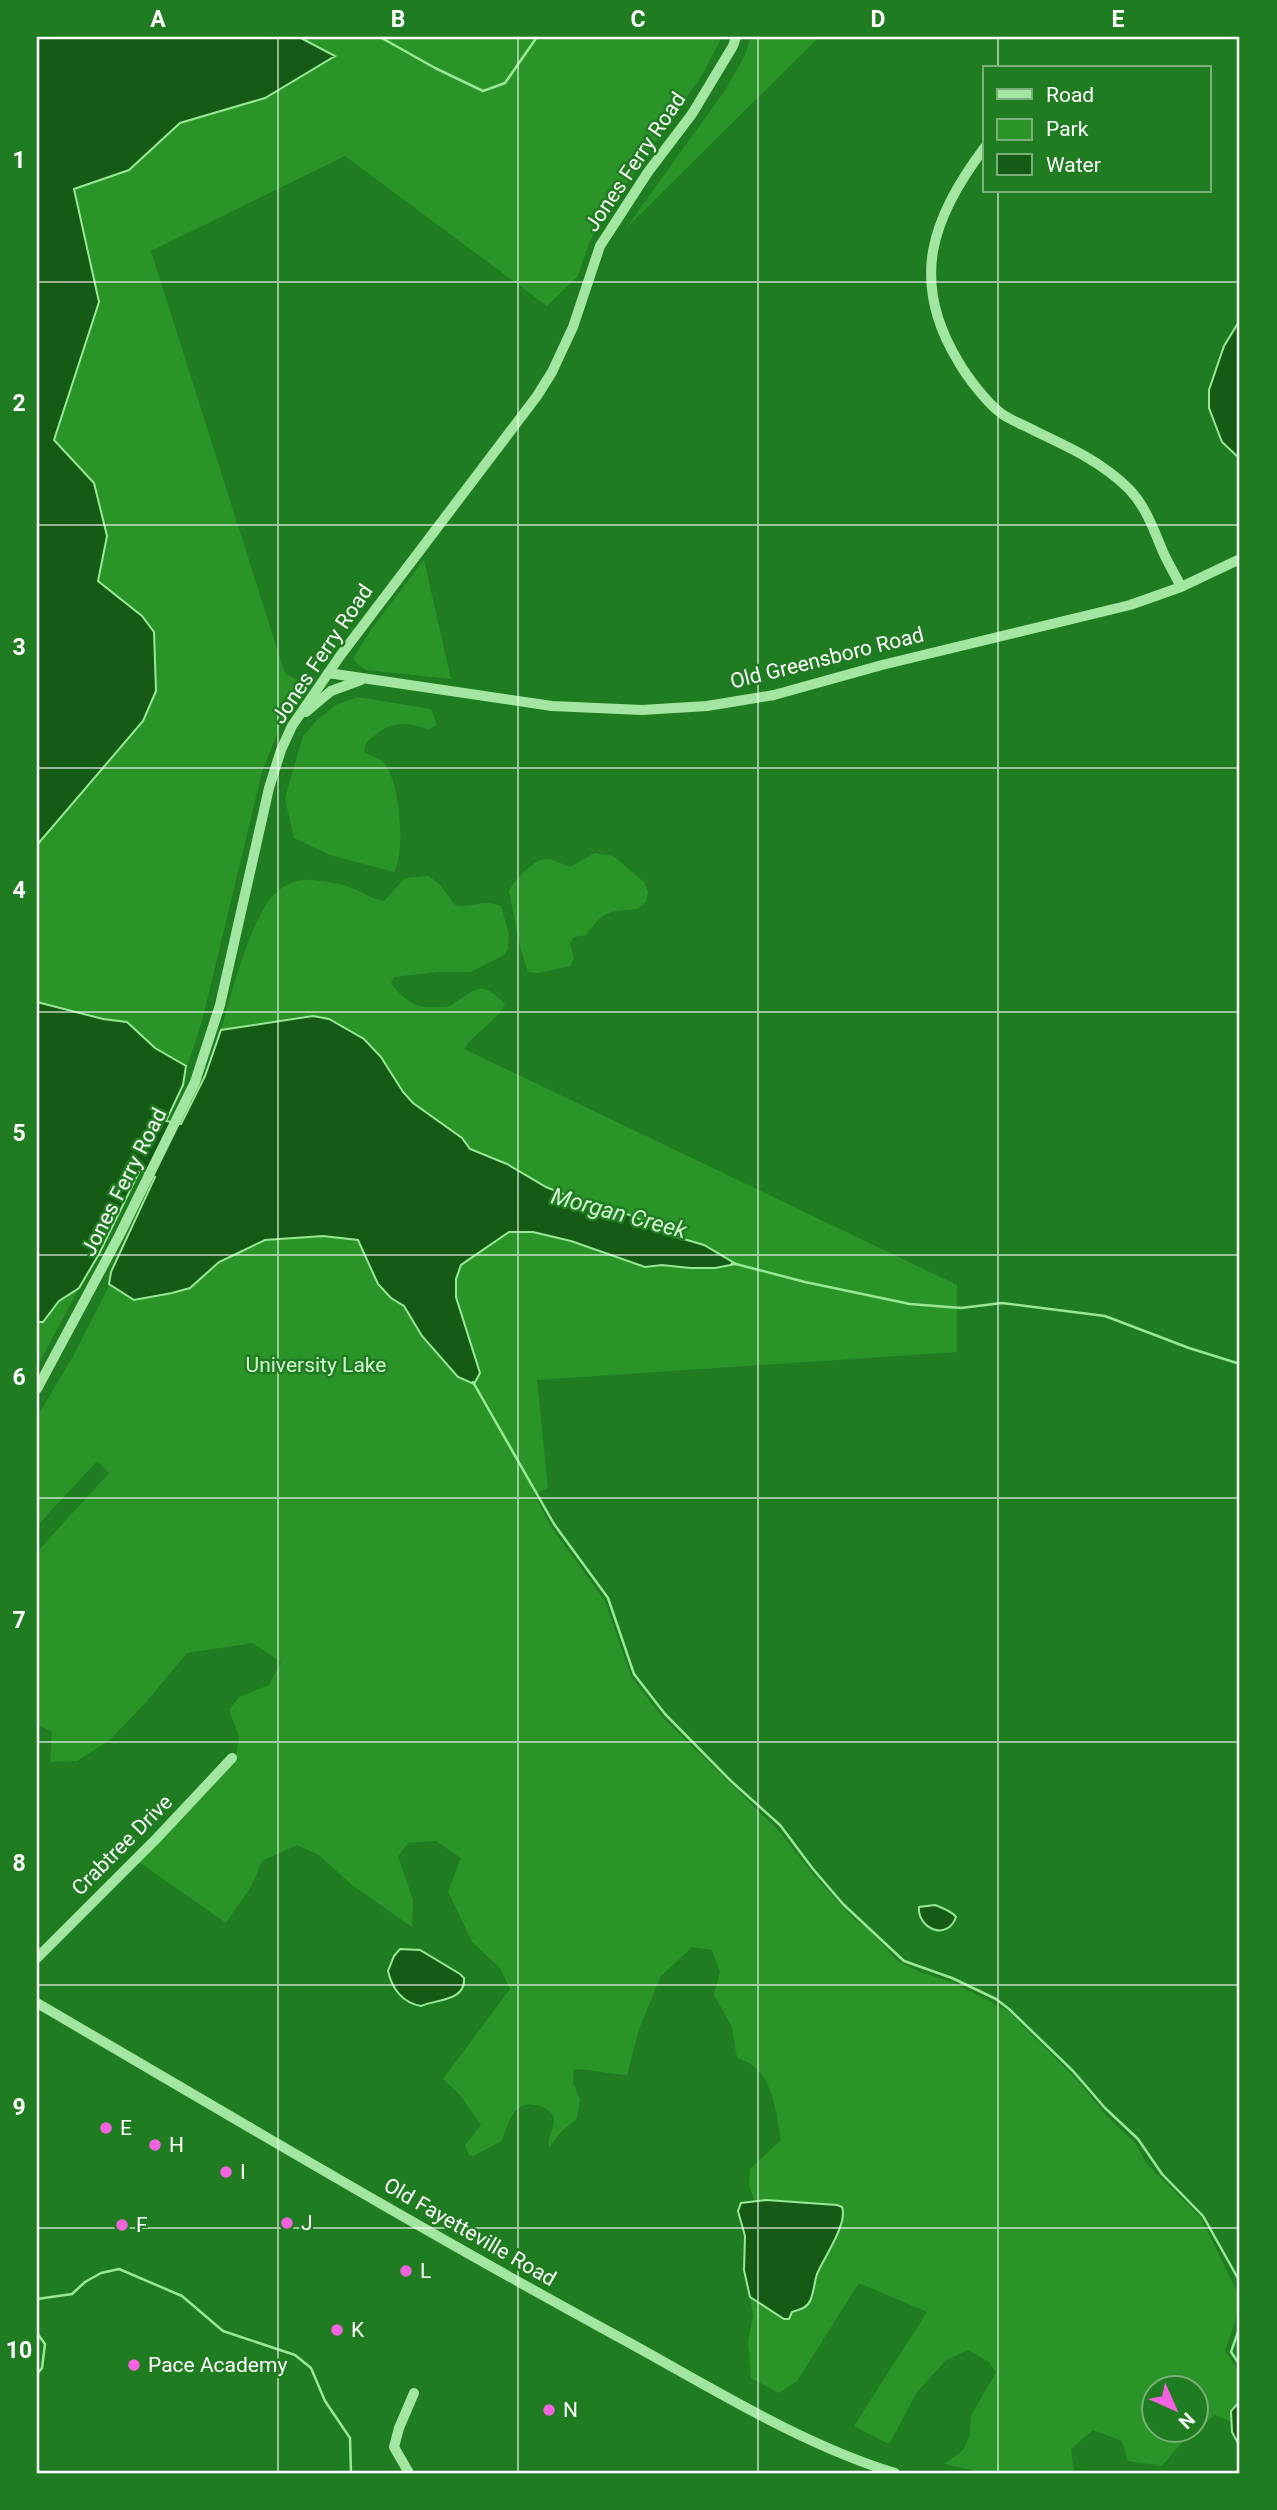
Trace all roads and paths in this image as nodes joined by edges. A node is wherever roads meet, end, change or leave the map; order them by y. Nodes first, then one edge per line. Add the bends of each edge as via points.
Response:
1 (736, 37) edge
2 (983, 150) edge
3 (1240, 559) edge
4 (1181, 587) junction
5 (328, 673) junction
6 (366, 678) junction
7 (292, 726) junction
8 (37, 1388) edge
9 (232, 1758) dead end
10 (37, 1958) edge
11 (37, 2003) edge
12 (414, 2393) dead end
13 (409, 2473) edge
14 (895, 2473) edge

1 - 5 street, Jones Ferry Road via 692,114 605,237 573,327 537,397
2 - 4 street via 945,207 936,234 933,292 947,343 1001,414 1090,458 1129,490 1153,525
3 - 4 street, Old Greensboro Road
4 - 6 street, Old Greensboro Road via 1095,615 928,653 774,695 706,706 584,709
5 - 6 street, Old Greensboro Road
5 - 7 street, Jones Ferry Road
6 - 7 street via 331,691
7 - 8 street, Jones Ferry Road via 269,788 220,1005 195,1082
9 - 10 street, Crabtree Drive
11 - 14 street, Old Fayetteville Road via 523,2285 796,2433
12 - 13 street via 394,2447

